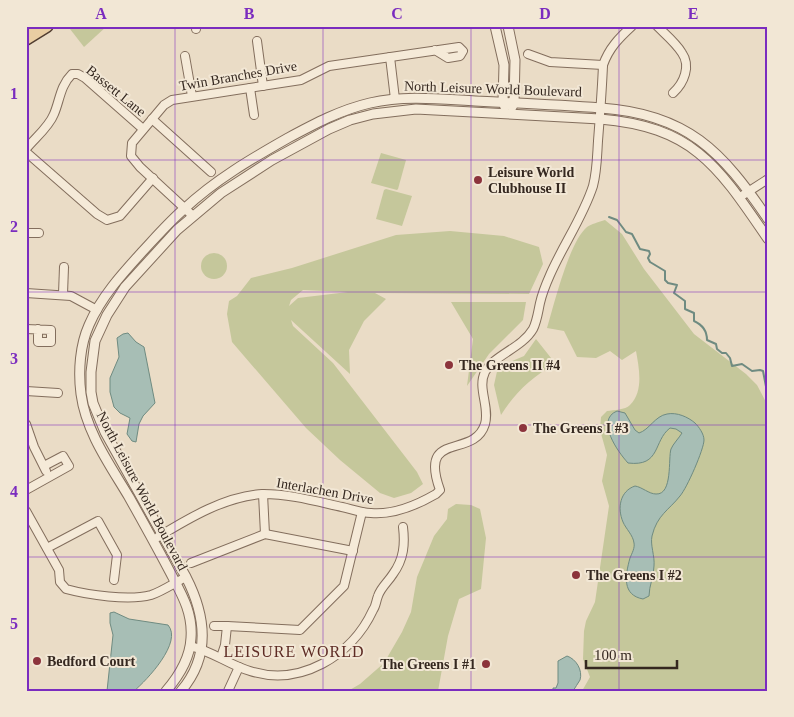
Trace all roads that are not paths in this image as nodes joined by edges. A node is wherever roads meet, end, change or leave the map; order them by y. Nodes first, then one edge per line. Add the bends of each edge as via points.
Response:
1 (46, 26) edge
2 (495, 26) edge
3 (508, 26) edge
4 (632, 26) edge
5 (657, 26) edge
6 (26, 39) edge
7 (257, 41) dead end
8 (435, 50) dead end
9 (528, 54) dead end
10 (185, 56) dead end
11 (390, 57) junction
12 (603, 65) junction
13 (263, 86) junction
14 (250, 88) junction
15 (673, 93) dead end
16 (192, 96) junction
17 (395, 99) junction
18 (503, 102) junction
19 (514, 103) junction
20 (600, 108) junction
21 (508, 114) junction
22 (254, 115) dead end
23 (152, 119) junction
24 (600, 119) junction
25 (143, 129) junction
26 (26, 150) edge
27 (211, 172) dead end
28 (153, 178) junction
29 (768, 179) edge
30 (749, 191) junction
31 (740, 197) junction
32 (185, 208) junction
33 (193, 216) junction
34 (768, 220) edge
35 (26, 233) edge
36 (39, 233) dead end
37 (768, 239) edge
38 (64, 267) dead end
39 (26, 292) edge
40 (63, 294) junction
41 (97, 310) junction
42 (26, 329) edge
43 (38, 329) dead end
44 (26, 391) edge
45 (58, 393) dead end
46 (26, 424) edge
47 (44, 466) junction
48 (50, 477) junction
49 (26, 490) edge
50 (263, 494) junction
51 (26, 511) edge
52 (362, 512) junction
53 (30, 527) edge
54 (404, 527) dead end
55 (265, 534) junction
56 (158, 538) junction
57 (47, 548) junction
58 (352, 551) junction
59 (191, 563) dead end
60 (186, 577) junction
61 (114, 580) dead end
62 (176, 583) junction
63 (214, 626) dead end
64 (227, 626) junction
65 (190, 646) junction
66 (201, 649) junction
67 (221, 657) junction
68 (239, 667) junction
69 (166, 691) edge
70 (181, 691) edge
71 (228, 691) edge

1 - 6 main road
2 - 18 street via 504,65
3 - 19 street via 515,60
4 - 12 street via 615,43
5 - 15 street via 682,53 686,62 681,86
7 - 13 street
8 - 11 street, Twin Branches Drive
9 - 12 street via 550,62
10 - 16 street
11 - 13 street, Twin Branches Drive via 329,66 301,80
11 - 17 street
12 - 20 street, Interlachen Drive
13 - 14 street, Twin Branches Drive
14 - 16 street, Twin Branches Drive
14 - 22 street
16 - 23 street, Twin Branches Drive via 172,100
17 - 18 street, North Leisure World Boulevard
17 - 32 street, North Leisure World Boulevard via 365,104 324,118 240,166
18 - 19 street, North Leisure World Boulevard
18 - 21 street
19 - 20 street, North Leisure World Boulevard
19 - 21 street
20 - 24 street, Interlachen Drive
20 - 30 street, North Leisure World Boulevard via 651,115 685,130 723,160
21 - 24 street, North Leisure World Boulevard
21 - 33 street, North Leisure World Boulevard via 416,109 362,116 329,129 272,160 221,193
23 - 25 street, Twin Branches Drive
23 - 27 street
24 - 31 street, North Leisure World Boulevard via 649,127 679,139 716,168
24 - 52 street, Interlachen Drive via 593,186 545,286 536,321 524,341 485,372 485,427 476,438 446,449 437,456 434,471 440,490 436,494 396,511
25 - 26 street, Bassett Lane via 85,78 72,74 65,80 54,115
25 - 28 street, Twin Branches Drive via 132,143 131,156
26 - 28 street via 107,220 120,216
28 - 32 street, Twin Branches Drive
29 - 30 street
30 - 31 street
30 - 34 street, North Leisure World Boulevard
31 - 37 street, North Leisure World Boulevard
32 - 33 street, Twin Branches Drive
32 - 41 street, North Leisure World Boulevard via 128,268
33 - 56 street, North Leisure World Boulevard via 116,300 95,342 91,365 91,392 96,412
35 - 36 street
38 - 40 street
39 - 40 street
40 - 41 street
41 - 56 street, North Leisure World Boulevard via 84,337 81,357 83,406 94,437
42 - 43 street
44 - 45 street
46 - 47 street
47 - 48 street
47 - 48 street via 63,456 69,466
48 - 49 street
50 - 52 street, Interlachen Drive via 298,497
50 - 55 street
50 - 56 street, Interlachen Drive via 220,504
51 - 53 street
52 - 58 street
53 - 57 street
54 - 68 street via 401,562 382,587 370,618 346,648 324,664 297,673 270,676
55 - 58 street
55 - 59 street
56 - 60 street, North Leisure World Boulevard
56 - 62 street, North Leisure World Boulevard
57 - 61 street via 98,521 117,555
57 - 62 street via 60,570 61,585 70,590 135,598
58 - 64 street via 344,586 300,630
60 - 62 street
60 - 66 street, North Leisure World Boulevard via 200,613
62 - 65 street, North Leisure World Boulevard via 190,615
63 - 64 street
64 - 67 street
65 - 66 street
65 - 69 street, North Leisure World Boulevard via 183,668
66 - 67 street
66 - 70 street, North Leisure World Boulevard via 194,672
67 - 68 street
68 - 71 street

